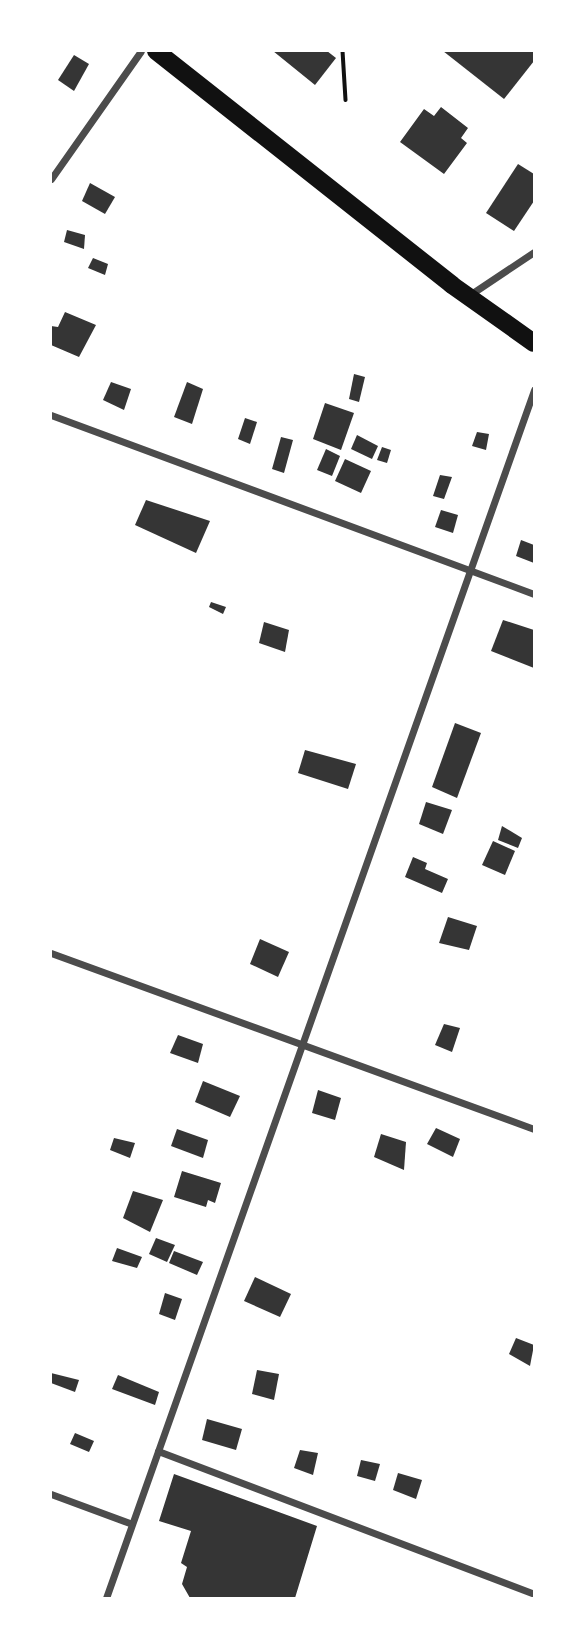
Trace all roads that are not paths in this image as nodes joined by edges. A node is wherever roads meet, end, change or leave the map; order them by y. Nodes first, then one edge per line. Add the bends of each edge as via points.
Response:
1 (141, 51) edge
2 (156, 51) edge
3 (51, 180) edge
4 (534, 252) edge
5 (468, 296) junction
6 (534, 343) edge
7 (534, 390) edge
8 (51, 415) edge
9 (470, 571) junction
10 (534, 594) edge
11 (51, 953) edge
12 (302, 1044) junction
13 (534, 1129) edge
14 (158, 1451) junction
15 (51, 1494) edge
16 (132, 1524) junction
17 (534, 1594) edge
18 (106, 1598) edge

1 - 3 street
2 - 5 highway
4 - 5 street
5 - 6 highway
7 - 9 street
8 - 9 street
9 - 10 street
9 - 12 street
11 - 12 street
12 - 13 street
12 - 14 street
14 - 16 street
14 - 17 street
15 - 16 street
16 - 18 street

